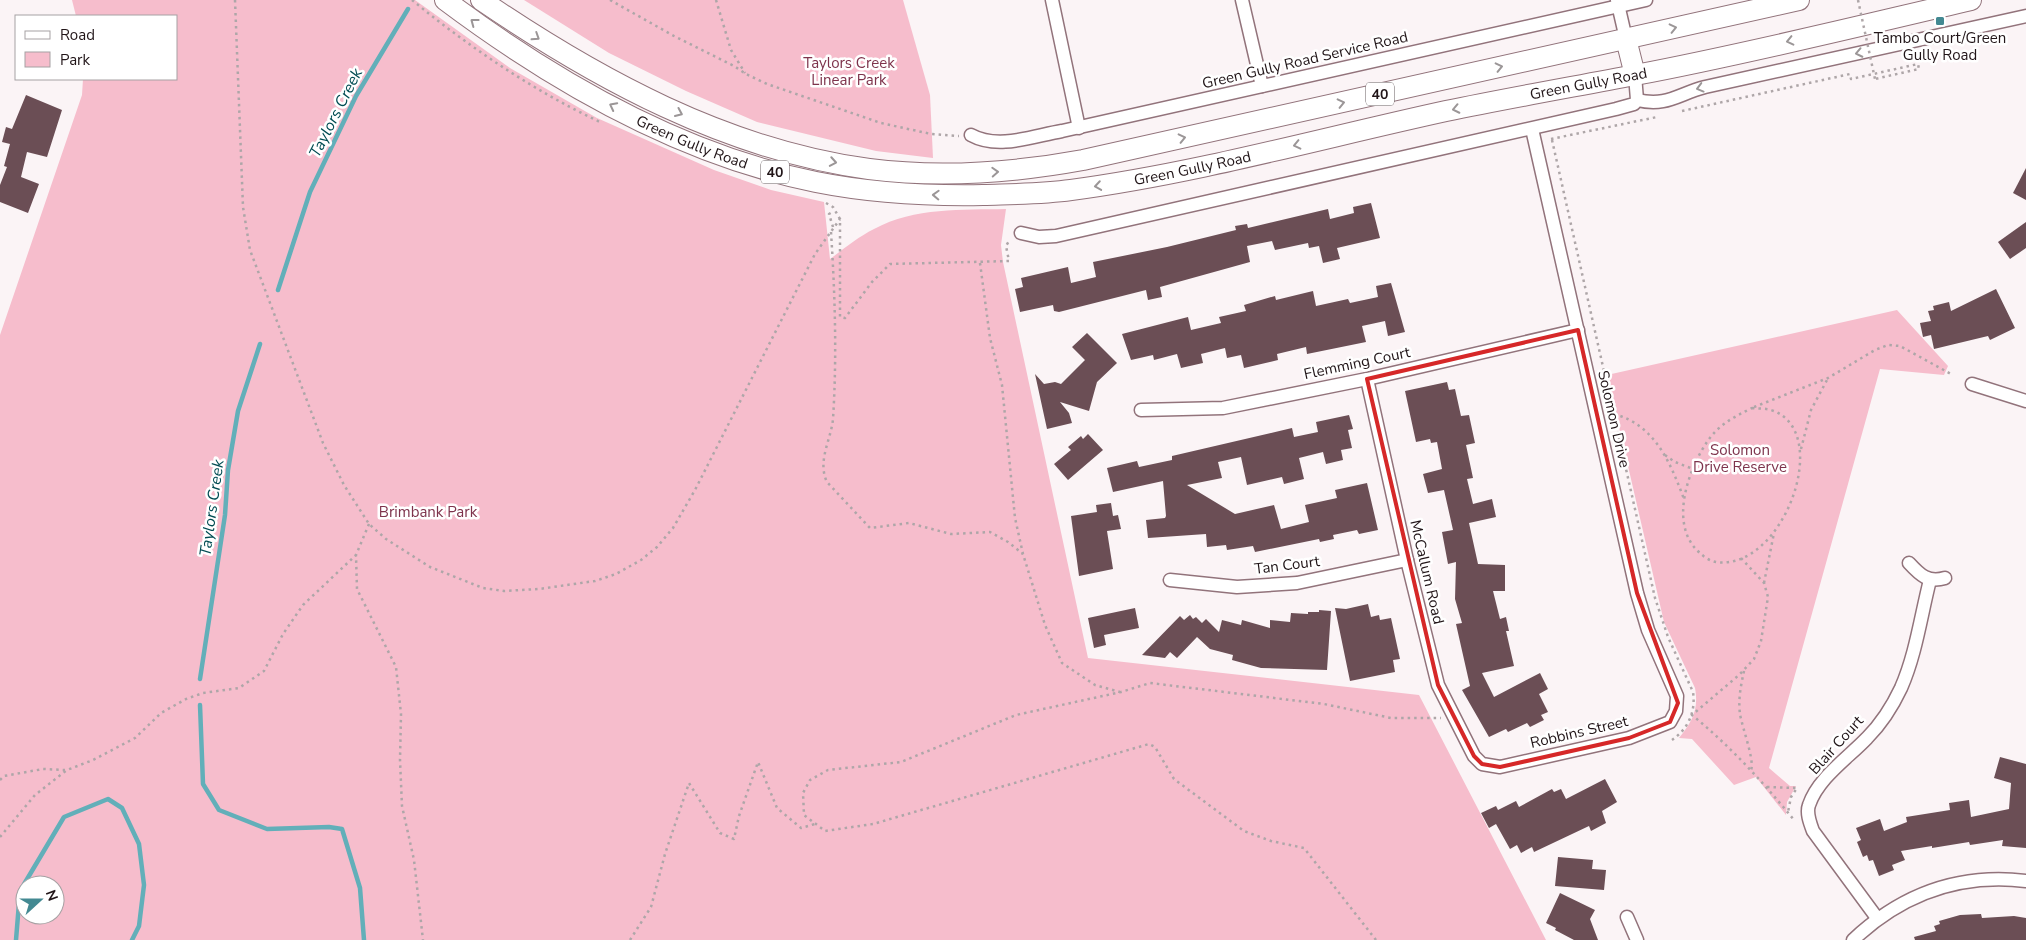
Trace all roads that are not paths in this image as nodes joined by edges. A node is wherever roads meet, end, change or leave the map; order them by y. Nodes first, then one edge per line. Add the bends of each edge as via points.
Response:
1 (445, 0) edge
2 (481, 0) edge
3 (1052, 0) edge
4 (1242, 0) edge
5 (1646, 0) edge
6 (1799, 0) edge
7 (1971, 0) edge
8 (1618, 3) edge
9 (2026, 16) edge
10 (1626, 39) junction
11 (1635, 75) junction
12 (1262, 86) junction
13 (1637, 100) junction
14 (1079, 128) junction
15 (1532, 129) junction
16 (971, 135) road end
17 (1021, 233) road end
18 (1578, 330) junction
19 (1367, 379) junction
20 (1972, 384) dead end
21 (2026, 401) edge
22 (1141, 410) dead end
23 (1407, 560) junction
24 (1909, 563) dead end
25 (1945, 578) dead end
26 (1170, 580) dead end
27 (1930, 580) junction
28 (1676, 712) joint
29 (1482, 764) joint
30 (2026, 881) edge
31 (1626, 917) dead end
32 (1877, 918) junction
33 (1637, 940) edge
34 (1853, 940) edge

11 -> 1 main road, Green Gully Road / 40 via 1446,111 1146,178 1066,191 1005,195 919,194 849,188 771,171 680,137 581,90 488,32
2 -> 10 main road, Green Gully Road / 40 via 604,78 715,129 818,160 920,173 998,172 1083,160
3 - 14 street
4 - 12 street
5 - 8 street, Green Gully Road Service Road
10 -> 6 main road, Green Gully Road / 40
7 -> 11 main road, Green Gully Road / 40
8 - 10 street
8 - 12 street, Green Gully Road Service Road
9 -> 13 street via 1705,87 1662,103
10 - 11 main road
11 - 13 street
12 - 14 street, Green Gully Road Service Road
13 - 15 street via 1616,109
14 - 16 street, Green Gully Road Service Road via 988,143
15 - 17 street via 1056,236
15 - 18 street, Solomon Drive
18 - 19 street, Flemming Court
18 - 28 street, Solomon Drive via 1637,593 1648,630 1678,696
19 - 22 street, Flemming Court via 1223,408
19 - 23 street, McCallum Road
20 - 21 street
23 - 26 street, Tan Court via 1297,584 1237,587
23 - 29 street, McCallum Road via 1438,686 1464,739
24 - 27 street via 1921,577
25 - 27 street
27 - 32 street, Blair Court via 1901,688 1868,737 1834,770 1808,806 1813,831
28 - 29 street, Robbins Street via 1665,726 1629,738 1500,767
30 - 32 street via 1980,880 1944,886 1912,898
31 - 33 street
32 - 34 street

